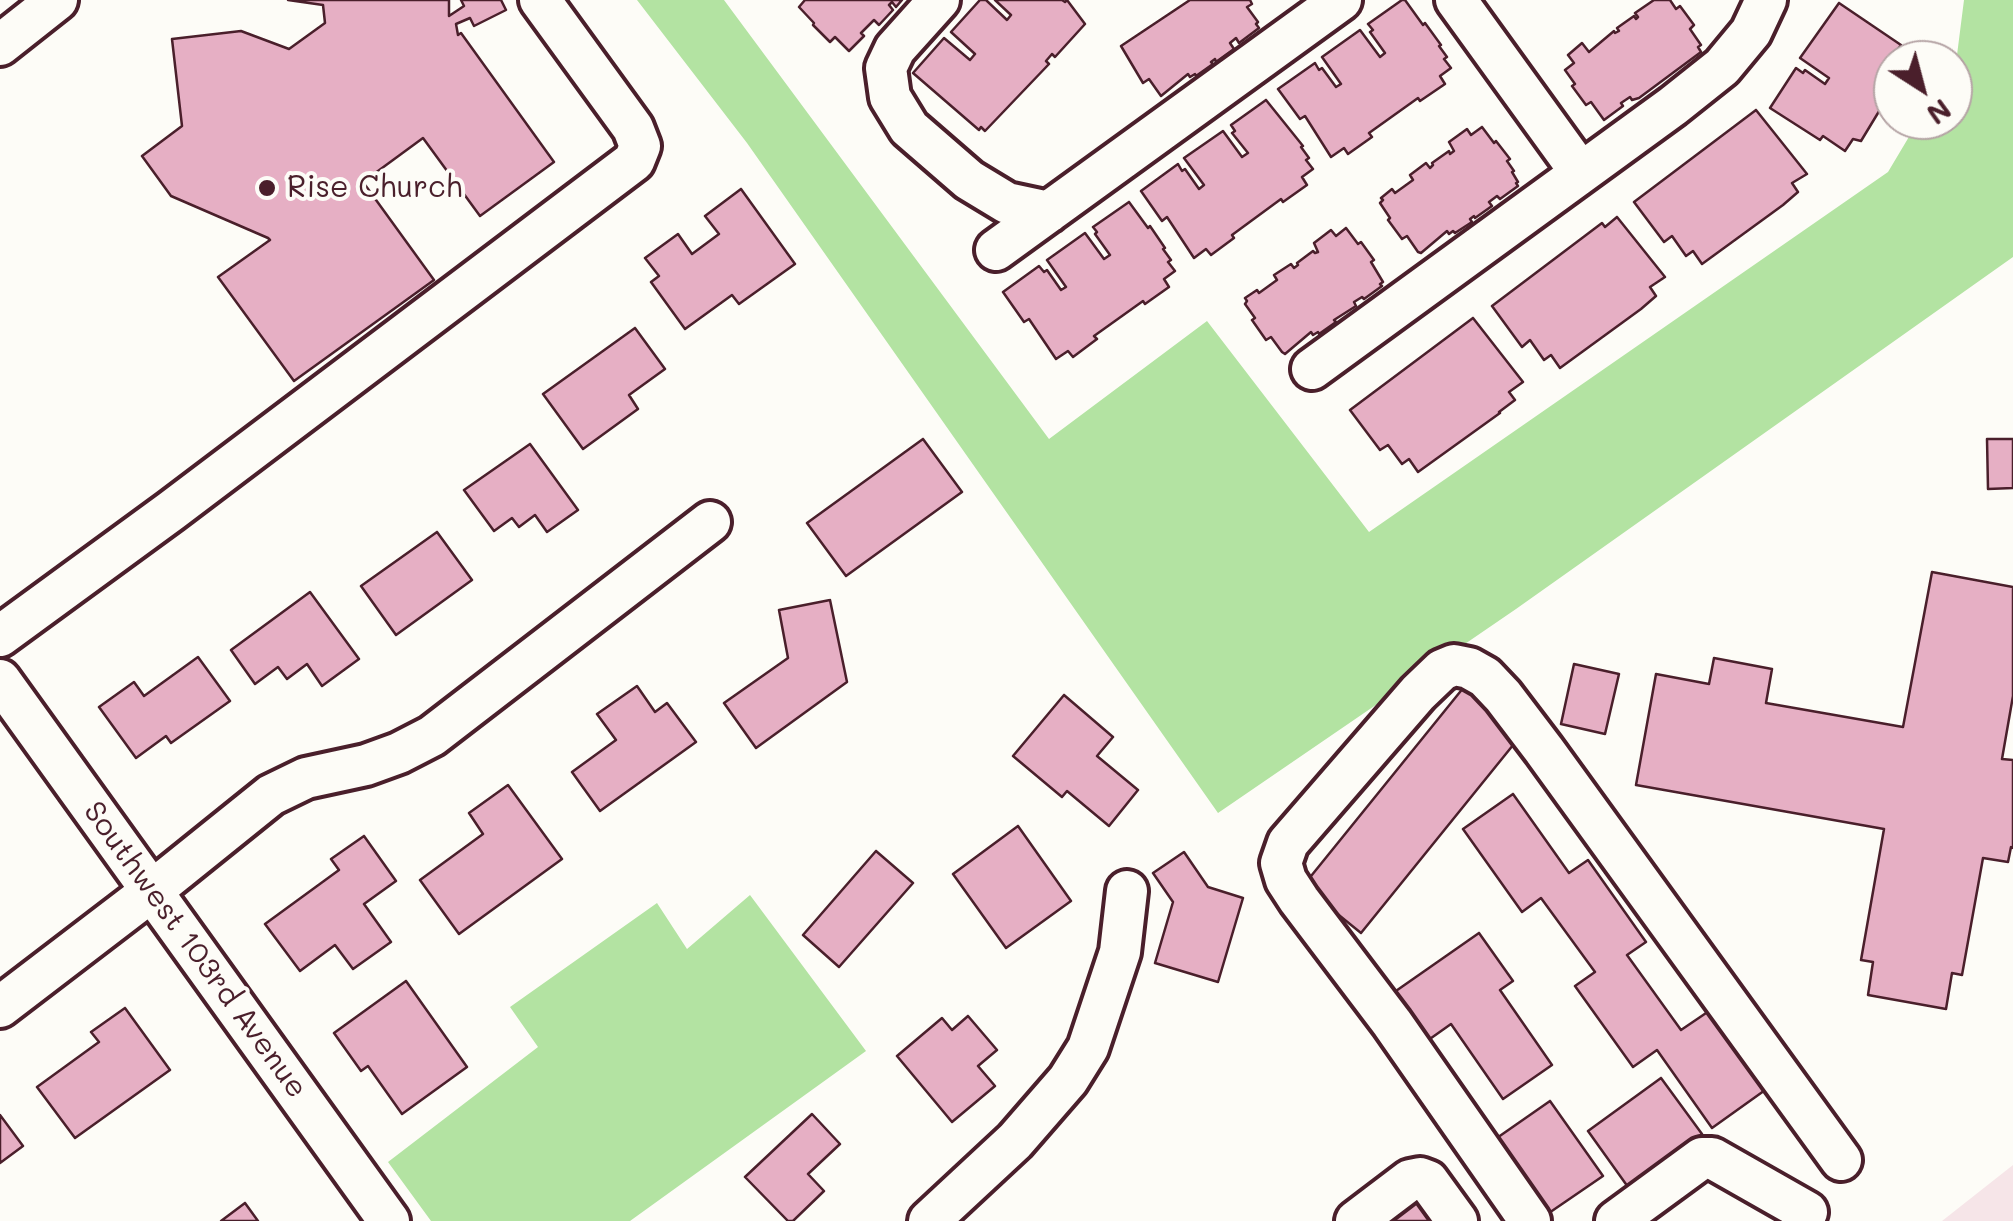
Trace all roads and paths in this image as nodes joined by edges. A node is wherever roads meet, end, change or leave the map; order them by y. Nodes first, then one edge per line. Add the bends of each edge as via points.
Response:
1 (57, 0) edge
2 (540, 0) edge
3 (939, 0) edge
4 (1340, 0) edge
5 (1456, 0) edge
6 (1766, 0) edge
7 (0, 45) edge
8 (1581, 172) junction
9 (1049, 212) junction
10 (996, 250) dead end
11 (1312, 368) dead end
12 (710, 522) dead end
13 (0, 636) edge
14 (0, 680) edge
15 (152, 890) junction
16 (1127, 892) dead end
17 (0, 1007) edge
18 (1818, 1194) edge
19 (389, 1221) edge
20 (928, 1221) edge
21 (1356, 1221) edge
22 (1457, 1221) edge
23 (1530, 1221) edge
24 (1616, 1221) edge

1 - 7 street
2 - 13 street via 632,128 640,146 634,161
3 - 9 street via 895,48 886,68 890,97 909,128 970,180 1007,203
4 - 9 street
5 - 8 street
6 - 8 street via 1751,32 1722,67
8 - 11 street
9 - 10 street
12 - 15 street via 432,736 271,795
14 - 15 street, Southwest 103rd Avenue
15 - 17 street
15 - 19 street, Southwest 103rd Avenue
16 - 20 street via 1120,952 1088,1048 1015,1141
18 - 23 street via 1544,750 1486,677 1454,664 1418,692 1288,843 1281,863 1299,900
18 - 24 street via 1702,1158
21 - 22 street via 1420,1178

